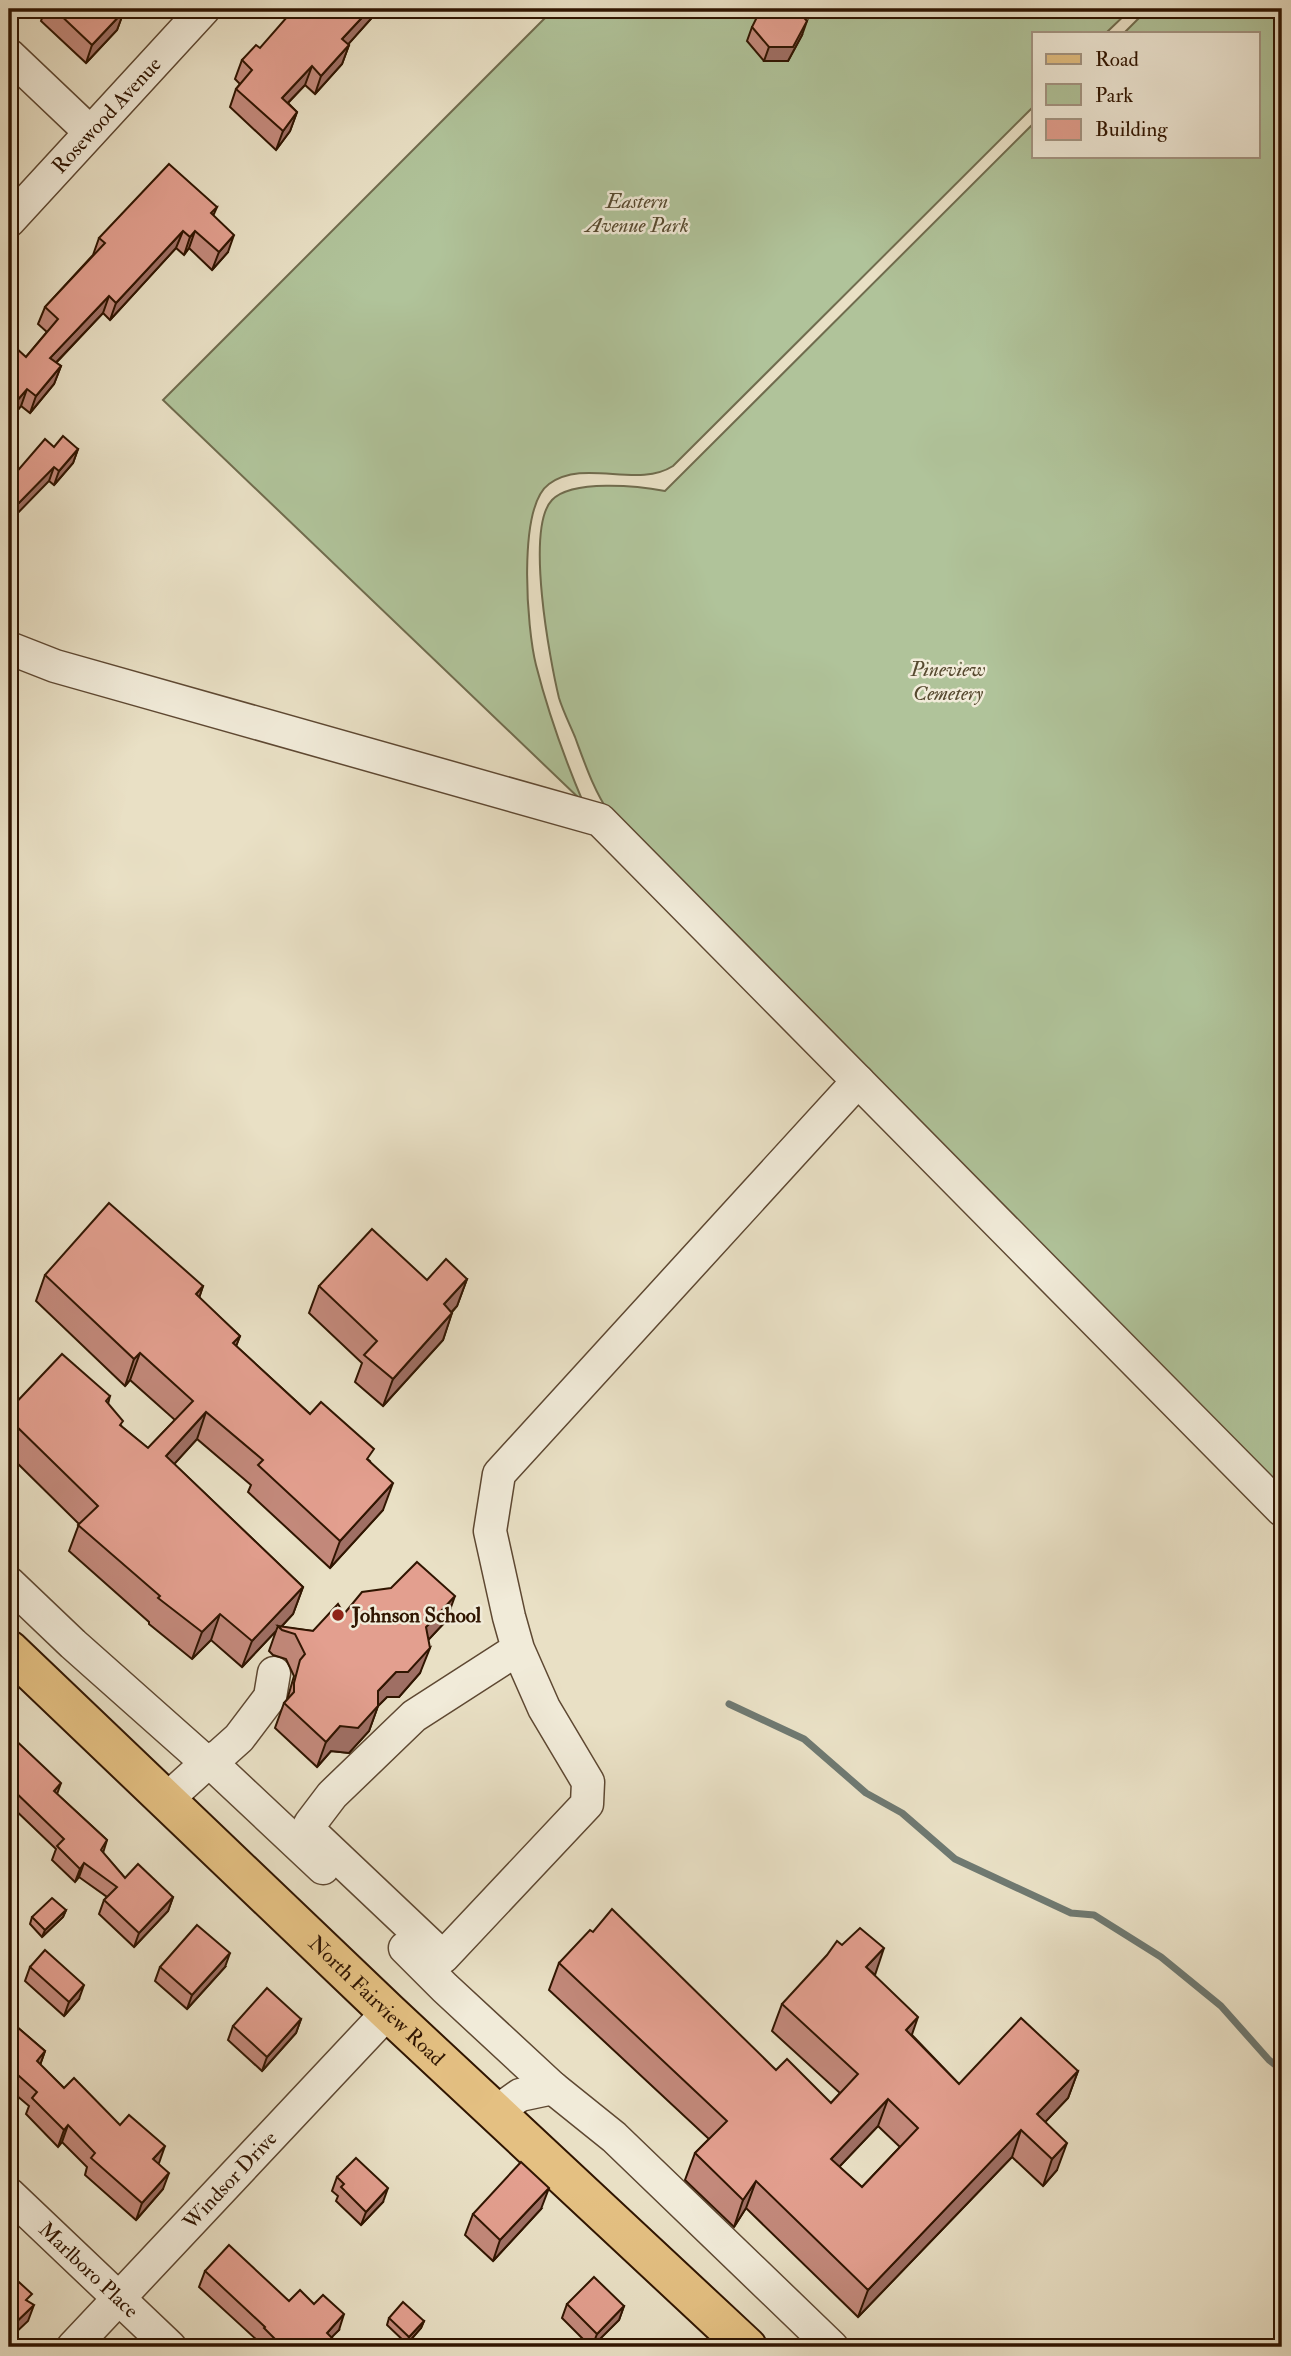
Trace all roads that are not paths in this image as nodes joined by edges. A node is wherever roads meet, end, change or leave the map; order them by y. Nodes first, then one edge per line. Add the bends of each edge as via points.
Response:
1 (204, 9) edge
2 (9, 55) edge
3 (90, 132) junction
4 (9, 220) edge
5 (9, 649) edge
6 (859, 1081) junction
7 (1282, 1510) edge
8 (9, 1583) edge
9 (518, 1649) junction
10 (9, 1650) edge
11 (274, 1673) dead end
12 (208, 1762) junction
13 (166, 1800) junction
14 (388, 2012) junction
15 (553, 2088) junction
16 (496, 2112) junction
17 (9, 2194) edge
18 (119, 2299) junction
19 (74, 2347) edge
20 (170, 2347) edge
21 (747, 2347) edge
22 (832, 2347) edge

1 - 3 street, Rosewood Avenue
2 - 3 street
3 - 4 street, Rosewood Avenue
5 - 6 street via 68,670 600,820
6 - 7 street
6 - 9 street via 499,1474 490,1531
8 - 12 street
9 - 9 street via 414,1716 332,1796 310,1824 313,1834 443,1957 587,1804 588,1782 544,1708
10 - 13 main road, North Fairview Road
11 - 12 street via 271,1697 239,1738
12 - 13 street
12 - 15 street
13 - 14 main road, North Fairview Road
14 - 16 main road, North Fairview Road
14 - 18 street, Windsor Drive
15 - 16 street via 520,2095
15 - 22 street via 614,2137
16 - 21 main road, North Fairview Road
17 - 18 street, Marlboro Place
18 - 19 street, Windsor Drive
18 - 20 street, Marlboro Place

